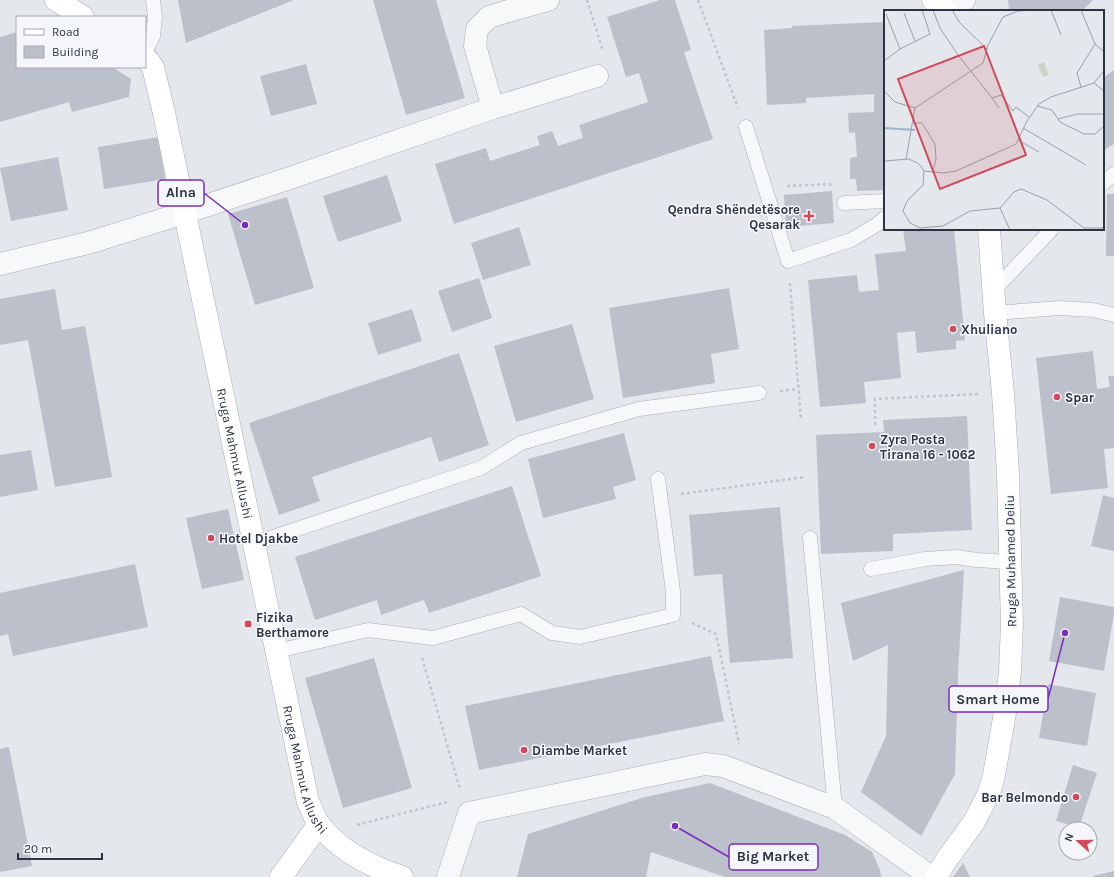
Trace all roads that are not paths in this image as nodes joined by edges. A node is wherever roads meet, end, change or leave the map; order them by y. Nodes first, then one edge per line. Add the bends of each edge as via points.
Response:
1 (56, 0) edge
2 (153, 0) edge
3 (548, 0) edge
4 (933, 0) edge
5 (964, 0) edge
6 (945, 10) edge
7 (953, 10) edge
8 (81, 16) edge
9 (146, 51) edge
10 (146, 58) edge
11 (601, 66) road end
12 (493, 108) junction
13 (746, 127) road end
14 (1114, 174) edge
15 (1104, 182) edge
16 (884, 201) edge
17 (844, 203) road end
18 (184, 213) junction
19 (884, 219) edge
20 (989, 230) edge
21 (1051, 230) edge
22 (0, 264) edge
23 (994, 290) junction
24 (995, 313) junction
25 (1114, 315) edge
26 (759, 393) dead end
27 (658, 479) dead end
28 (810, 538) dead end
29 (255, 543) junction
30 (1009, 562) junction
31 (872, 569) dead end
32 (277, 650) junction
33 (835, 808) junction
34 (323, 828) junction
35 (281, 877) edge
36 (402, 877) edge
37 (448, 877) edge
38 (931, 877) edge
39 (936, 877) edge

1 - 8 street
2 - 9 lane via 153,36
3 - 12 street via 489,17 477,29 475,46
4 - 6 street
5 - 7 street
10 - 18 street, Rruga Mahmut Allushi via 153,67 159,88
11 - 12 street
12 - 18 street
13 - 19 lane via 788,261 851,240
14 - 15 lane
16 - 17 lane
18 - 22 street via 88,243
18 - 29 street, Rruga Mahmut Allushi
20 - 23 street, Rruga Muhamed Deliu
21 - 23 lane
23 - 24 street, Rruga Muhamed Deliu
24 - 25 lane via 1059,308 1093,310
24 - 30 street, Rruga Muhamed Deliu via 1008,474
26 - 29 lane via 639,409 521,443 481,468
27 - 32 lane via 673,591 673,615 580,637 552,633 521,614 433,638 368,630
28 - 33 lane
29 - 32 street, Rruga Mahmut Allushi
30 - 31 lane via 956,557 925,559
30 - 39 street, Rruga Muhamed Deliu via 1012,625 1010,672 994,775 989,793 974,822
32 - 34 street, Rruga Mahmut Allushi via 308,802
33 - 37 street via 723,766 705,764 469,813
33 - 38 street
34 - 35 street
34 - 36 street, Rruga Mahmut Allushi via 342,847 366,862

